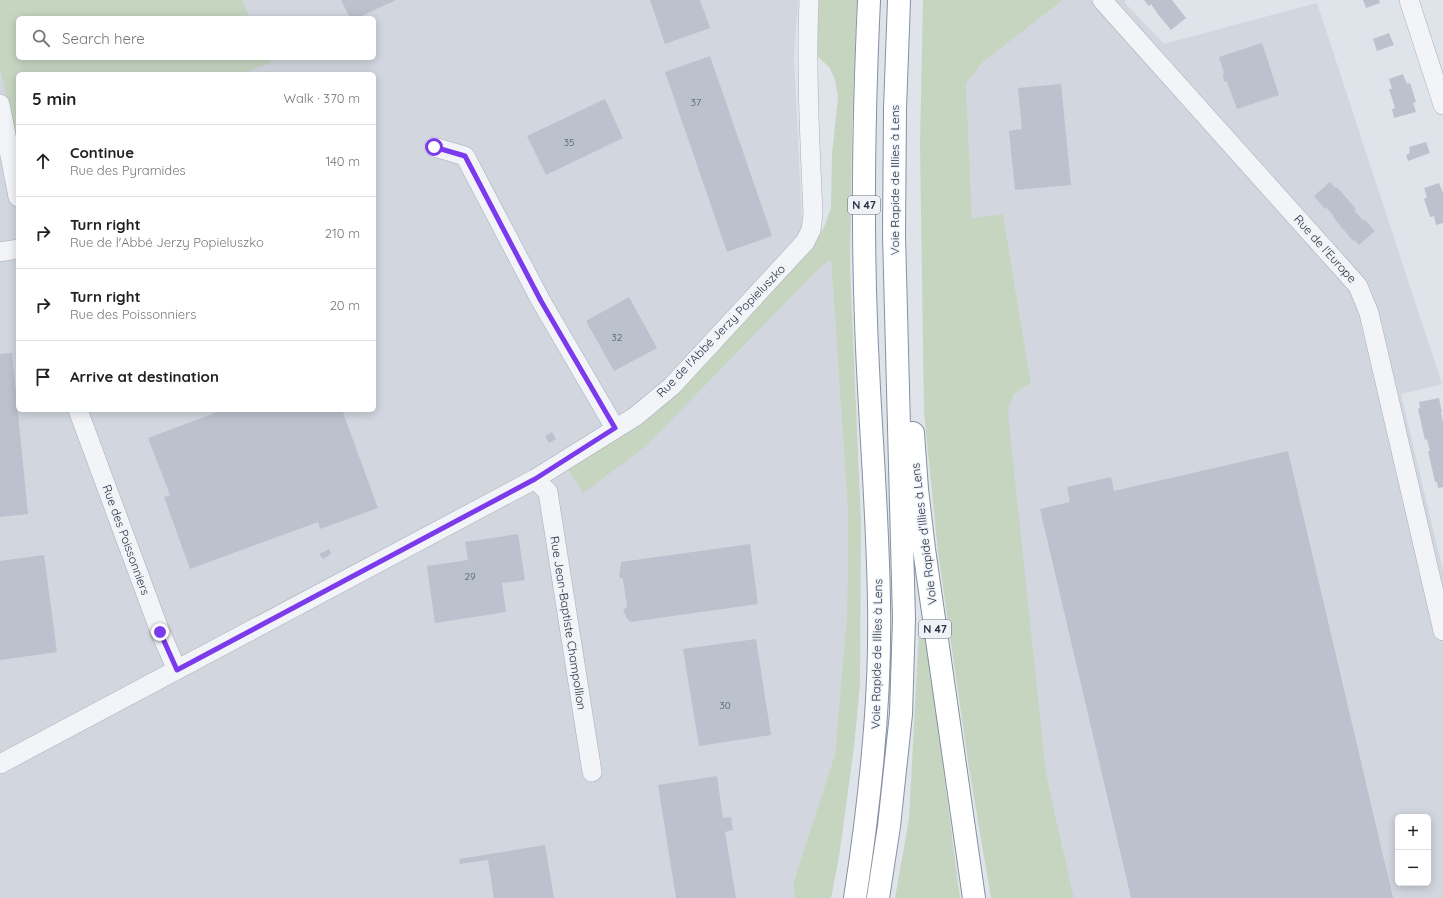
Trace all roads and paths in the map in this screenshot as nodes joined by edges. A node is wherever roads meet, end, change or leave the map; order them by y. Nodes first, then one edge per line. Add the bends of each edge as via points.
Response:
1 (809, 0) edge
2 (869, 0) edge
3 (899, 0) edge
4 (1102, 0) edge
5 (1409, 0) edge
6 (0, 104) edge
7 (1443, 105) edge
8 (434, 147) dead end
9 (16, 187) edge
10 (16, 249) edge
11 (0, 252) edge
12 (897, 360) junction
13 (79, 412) edge
14 (615, 428) junction
15 (535, 479) junction
16 (1443, 631) edge
17 (177, 670) junction
18 (0, 764) edge
19 (592, 772) dead end
20 (855, 898) edge
21 (878, 898) edge
22 (974, 898) edge

1 - 14 street, Rue de l'Abbé Jerzy Popieluszko via 807,50 813,215 811,230 805,242 672,386 636,416
2 - 20 highway, Voie Rapide de Illies à Lens / N 47 via 864,236 880,607 872,774
3 - 12 highway, Voie Rapide de Illies à Lens / N 47 via 894,172
4 - 16 street, Rue de l'Europe via 1358,286 1369,312
5 - 7 street
6 - 9 street
8 - 14 street via 465,156 541,301
10 - 11 street
12 - 21 highway, Voie Rapide de Illies à Lens via 904,619 901,706 889,826
12 - 22 highway, Voie Rapide d’Illies à Lens / N 47 via 911,401 924,549
13 - 17 street, Rue des Poissonniers via 159,629
14 - 15 street, Rue de l'Abbé Jerzy Popieluszko
15 - 17 street, Rue de l'Abbé Jerzy Popieluszko
15 - 19 street, Rue Jean-Baptiste Champollion via 548,492
17 - 18 street, Rue de l'Abbé Jerzy Popieluszko

